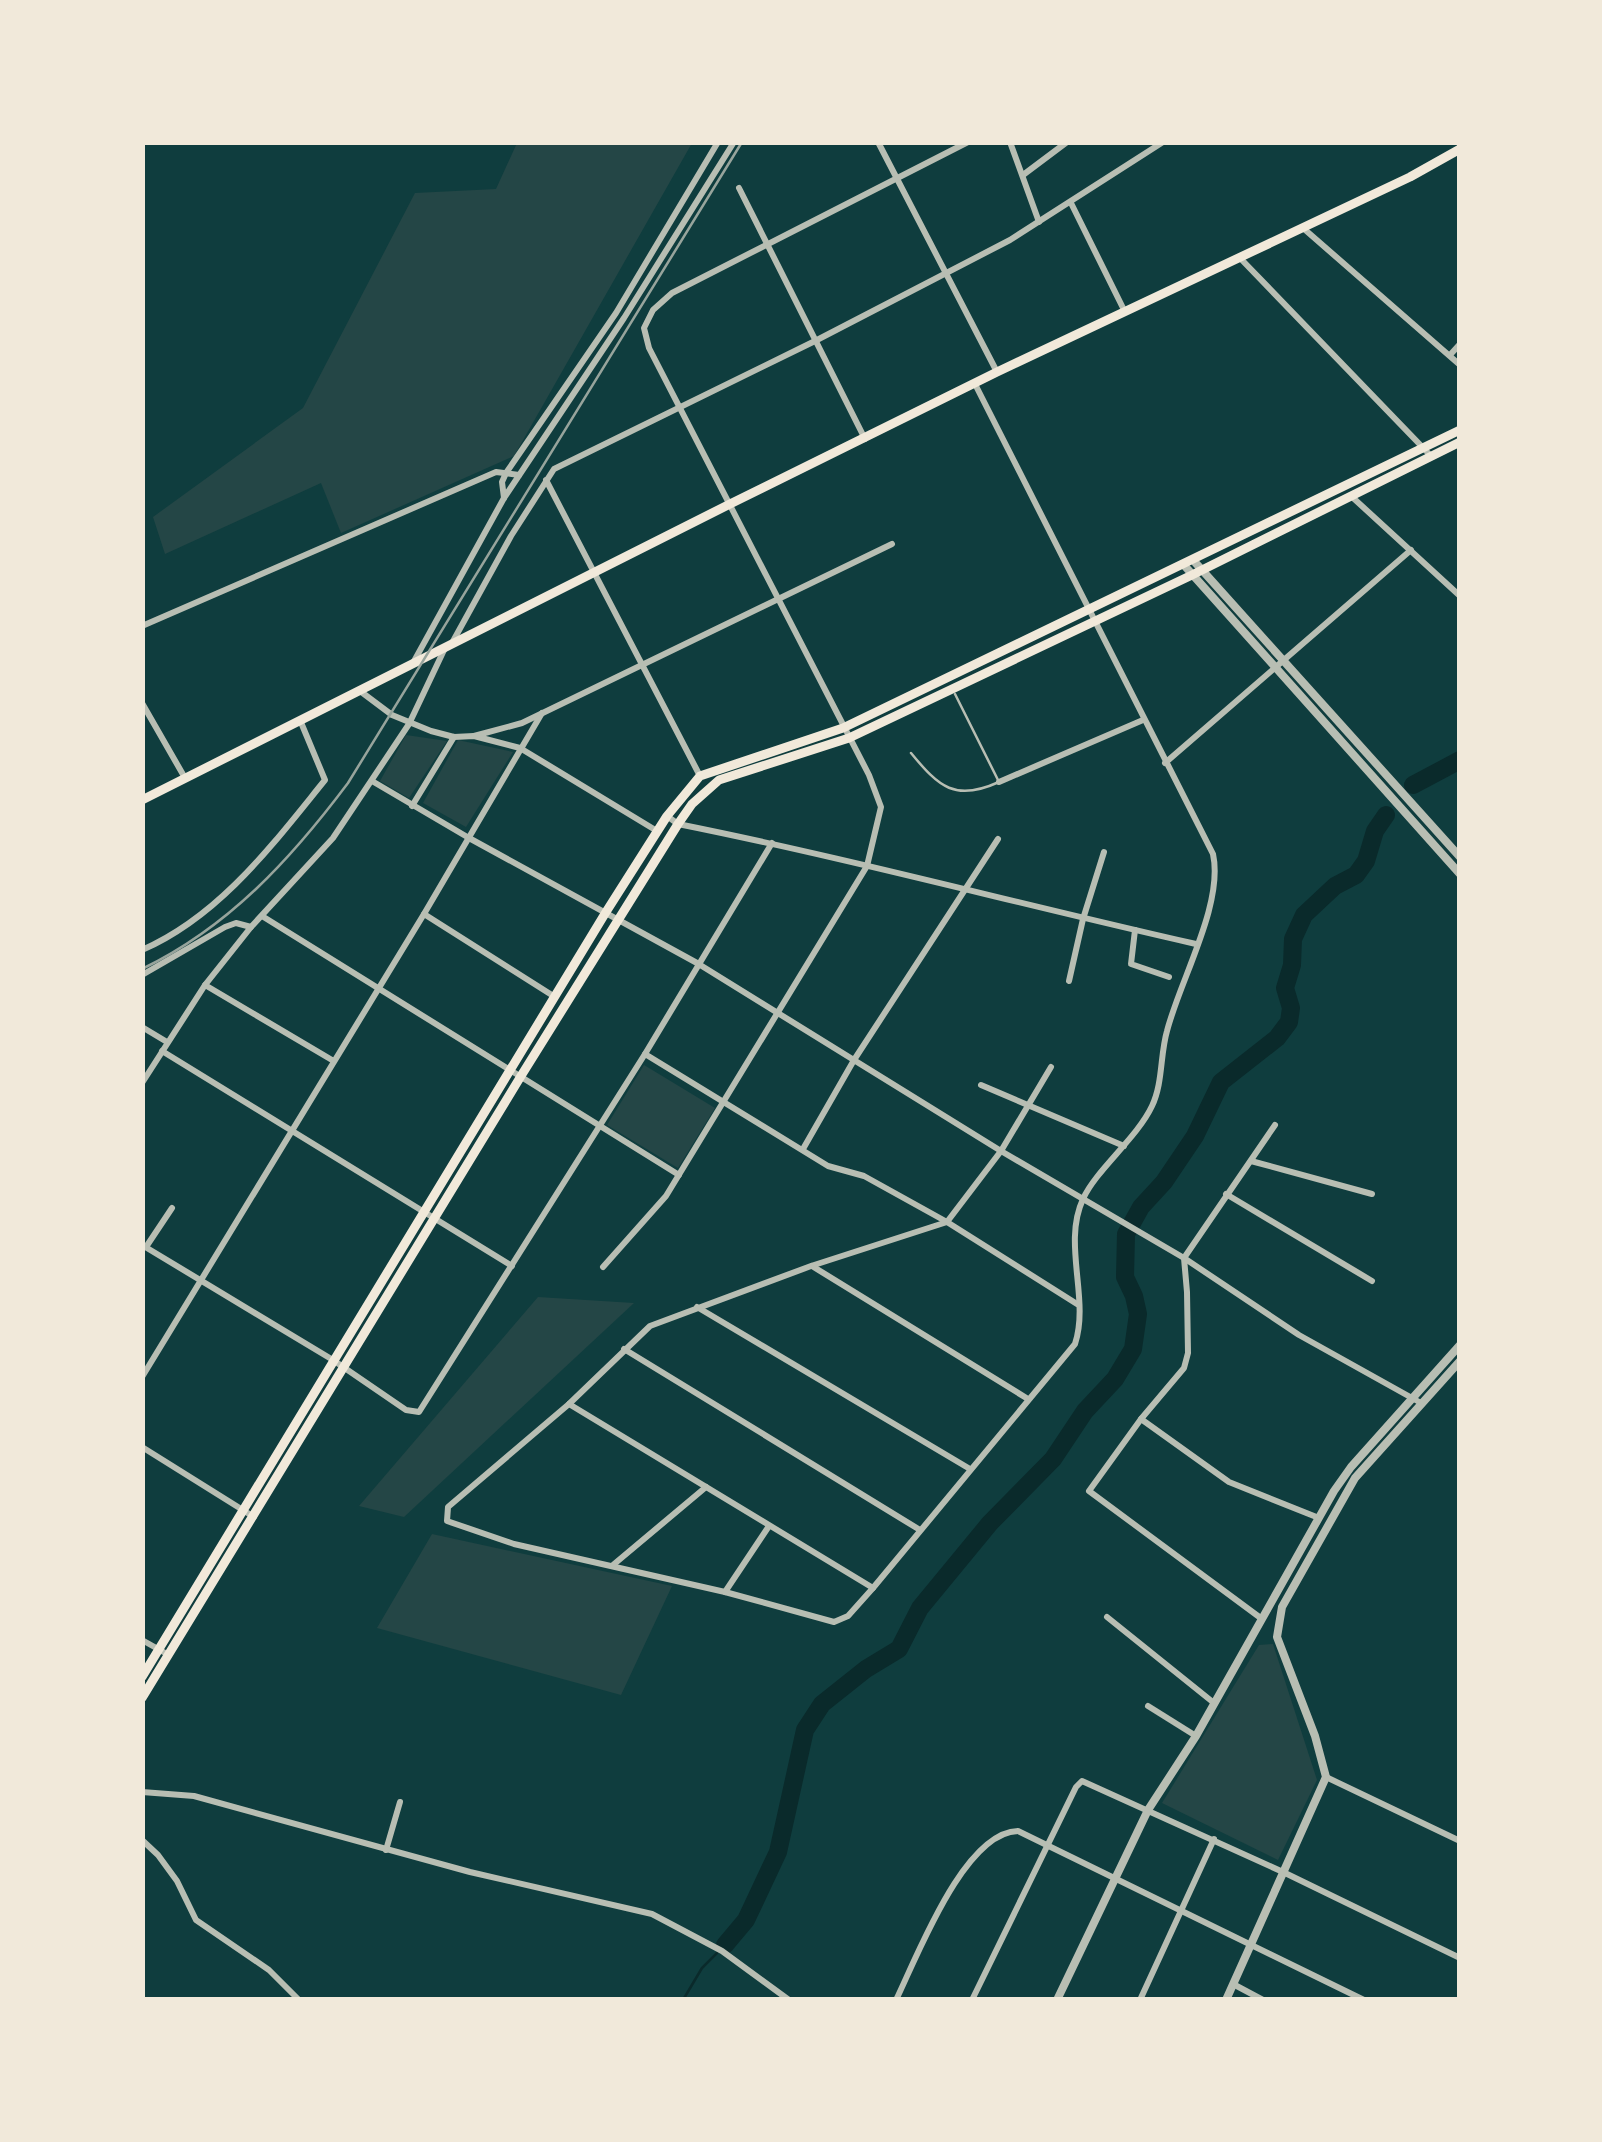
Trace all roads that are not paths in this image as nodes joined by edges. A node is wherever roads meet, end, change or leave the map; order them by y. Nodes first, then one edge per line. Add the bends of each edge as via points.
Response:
1 (718, 142) edge
2 (734, 142) edge
3 (878, 142) edge
4 (968, 142) edge
5 (1010, 142) edge
6 (1067, 142) edge
7 (1162, 142) edge
8 (1460, 150) edge
9 (1023, 175) junction
10 (897, 179) junction
11 (739, 188) dead end
12 (1071, 203) junction
13 (1039, 222) junction
14 (1303, 228) junction
15 (666, 230) junction
16 (675, 236) junction
17 (767, 245) junction
18 (1240, 258) junction
19 (946, 273) junction
20 (1125, 312) junction
21 (814, 342) junction
22 (1460, 344) edge
23 (1450, 355) junction
24 (1460, 365) edge
25 (997, 372) junction
26 (975, 384) junction
27 (680, 405) junction
28 (1460, 430) edge
29 (865, 438) junction
30 (1460, 442) edge
31 (1428, 451) junction
32 (506, 472) junction
33 (520, 475) junction
34 (546, 478) junction
35 (1350, 495) junction
36 (504, 498) junction
37 (730, 504) junction
38 (892, 544) dead end
39 (1411, 550) junction
40 (1188, 562) junction
41 (594, 571) junction
42 (1197, 572) junction
43 (1460, 596) edge
44 (778, 597) junction
45 (1087, 611) junction
46 (1093, 622) junction
47 (142, 626) edge
48 (448, 645) junction
49 (1283, 661) junction
50 (642, 662) junction
51 (413, 663) junction
52 (1274, 667) junction
53 (967, 668) junction
54 (973, 680) junction
55 (358, 690) junction
56 (953, 690) junction
57 (142, 703) edge
58 (542, 713) junction
59 (300, 720) junction
60 (1143, 720) junction
61 (409, 724) junction
62 (843, 728) junction
63 (474, 736) junction
64 (454, 737) junction
65 (849, 738) junction
66 (520, 748) junction
67 (911, 754) dead end
68 (758, 762) junction
69 (1166, 764) junction
70 (700, 776) junction
71 (185, 778) junction
72 (372, 781) junction
73 (999, 782) junction
74 (142, 800) edge
75 (412, 806) junction
76 (667, 816) junction
77 (678, 824) junction
78 (657, 831) junction
79 (469, 838) junction
80 (998, 839) dead end
81 (772, 843) junction
82 (1104, 852) dead end
83 (1460, 857) edge
84 (867, 866) junction
85 (1460, 874) edge
86 (964, 887) junction
87 (606, 912) junction
88 (424, 914) junction
89 (262, 916) junction
90 (1082, 919) junction
91 (619, 920) junction
92 (251, 927) junction
93 (1136, 930) junction
94 (1196, 944) junction
95 (142, 950) edge
96 (697, 963) junction
97 (142, 976) edge
98 (1169, 977) dead end
99 (1068, 982) dead end
100 (204, 984) junction
101 (378, 987) junction
102 (555, 998) junction
103 (777, 1012) junction
104 (142, 1027) edge
105 (168, 1042) junction
106 (162, 1051) junction
107 (644, 1054) junction
108 (333, 1060) junction
109 (854, 1060) junction
110 (1051, 1067) dead end
111 (516, 1072) junction
112 (142, 1084) edge
113 (981, 1085) dead end
114 (724, 1102) junction
115 (1027, 1104) junction
116 (1275, 1125) dead end
117 (598, 1127) junction
118 (291, 1130) junction
119 (1124, 1146) junction
120 (802, 1149) junction
121 (1002, 1151) junction
122 (1251, 1162) junction
123 (679, 1175) junction
124 (1226, 1194) junction
125 (1372, 1194) dead end
126 (1083, 1198) junction
127 (172, 1208) dead end
128 (424, 1212) junction
129 (434, 1219) junction
130 (947, 1222) junction
131 (144, 1246) edge
132 (1184, 1258) junction
133 (512, 1266) junction
134 (811, 1266) junction
135 (604, 1267) dead end
136 (202, 1278) junction
137 (1372, 1281) dead end
138 (372, 1297) junction
139 (382, 1304) junction
140 (1078, 1305) junction
141 (697, 1306) junction
142 (1460, 1345) edge
143 (624, 1349) junction
144 (334, 1360) junction
145 (1460, 1361) edge
146 (343, 1367) junction
147 (142, 1377) edge
148 (1412, 1398) junction
149 (1028, 1399) junction
150 (569, 1404) junction
151 (1420, 1404) junction
152 (1141, 1419) junction
153 (142, 1447) edge
154 (970, 1468) junction
155 (706, 1487) junction
156 (244, 1510) junction
157 (254, 1516) junction
158 (1319, 1518) junction
159 (770, 1526) junction
160 (920, 1530) junction
161 (1309, 1548) junction
162 (612, 1566) junction
163 (873, 1588) junction
164 (725, 1592) junction
165 (1107, 1618) dead end
166 (1264, 1620) junction
167 (1256, 1633) junction
168 (1278, 1636) junction
169 (142, 1640) edge
170 (163, 1652) junction
171 (142, 1677) edge
172 (142, 1698) edge
173 (1214, 1703) junction
174 (1148, 1706) dead end
175 (1196, 1736) junction
176 (1326, 1777) junction
177 (142, 1792) edge
178 (400, 1802) dead end
179 (1148, 1810) junction
180 (142, 1840) edge
181 (1214, 1840) junction
182 (1460, 1841) edge
183 (1048, 1844) junction
184 (386, 1850) junction
185 (1283, 1872) junction
186 (1115, 1877) junction
187 (1183, 1910) junction
188 (1250, 1946) junction
189 (1460, 1958) edge
190 (1233, 1984) junction
191 (788, 1999) edge
192 (299, 2000) edge
193 (896, 2000) edge
194 (972, 2000) edge
195 (1058, 2000) edge
196 (1140, 2000) edge
197 (1226, 2000) edge
198 (1263, 2000) edge
199 (1364, 2000) edge

1 - 15 street
2 - 16 street
3 - 10 street
4 - 10 street
5 - 9 street
6 - 9 street
7 - 12 street
8 - 14 main road
9 - 13 street
10 - 17 street
10 - 19 street
11 - 17 street
12 - 13 street
12 - 20 street
13 - 19 street
14 - 18 main road
14 - 23 street
15 - 16 street
15 - 32 street
16 - 33 street
17 - 21 street
17 - 27 street via 653,310 644,328 649,348
18 - 20 main road
18 - 31 street
19 - 21 street
19 - 25 street
20 - 25 main road
21 - 27 street
21 - 29 street
22 - 23 street
23 - 24 street
25 - 26 main road
26 - 29 main road
26 - 45 street
27 - 34 street via 563,462
27 - 37 street
28 - 31 main road
29 - 37 main road
30 - 31 main road
31 - 35 main road
31 - 40 main road
32 - 33 street
32 - 36 street
32 - 47 street
33 - 36 street
34 - 41 street
34 - 48 street
35 - 39 street
35 - 42 main road
36 - 51 street
37 - 41 main road
37 - 44 street
38 - 44 street
39 - 43 street
39 - 49 street
40 - 42 street
40 - 45 main road
41 - 48 main road
41 - 50 street
42 - 46 main road
42 - 49 street
42 - 52 street
44 - 50 street
44 - 62 street
45 - 46 street
45 - 53 main road
46 - 54 main road
46 - 60 street
48 - 51 main road
48 - 61 street
49 - 52 street
49 - 83 street
50 - 58 street
50 - 70 street
51 - 55 main road
52 - 69 street
52 - 85 street
53 - 54 main road
53 - 62 main road
54 - 56 main road
55 - 59 main road
55 - 61 street
56 - 65 main road
56 - 73 lane
57 - 71 street
58 - 63 street
58 - 66 street
59 - 71 main road
59 - 95 street via 325,780 234,887 171,937
60 - 69 street
60 - 73 street
61 - 64 street
61 - 72 street
62 - 65 street
62 - 68 main road
63 - 64 street
63 - 66 street
64 - 75 street
65 - 68 main road
65 - 84 street via 880,806
66 - 78 street
66 - 79 street
67 - 73 lane via 946,789 974,792
68 - 70 main road
68 - 77 main road via 718,780
69 - 94 street via 1212,854 1215,886
70 - 76 main road
71 - 74 main road
72 - 75 street
72 - 89 street via 334,838
75 - 79 street
76 - 77 street
76 - 78 main road
77 - 81 street
77 - 91 main road
78 - 87 main road
79 - 87 street
79 - 88 street
80 - 86 street
81 - 84 street
81 - 96 street
82 - 90 street
84 - 86 street
84 - 103 street
86 - 90 street
86 - 109 street
87 - 91 street
87 - 102 main road
88 - 101 street
88 - 102 street
89 - 92 street
89 - 101 street
90 - 93 street
90 - 99 street
91 - 96 street
91 - 111 main road
92 - 97 street via 225,927
92 - 100 street
93 - 94 street
93 - 98 street via 1131,964
94 - 119 street via 1167,1028 1152,1106
96 - 103 street
96 - 107 street
100 - 105 street
100 - 108 street
101 - 108 street
101 - 111 street
102 - 111 main road
103 - 109 street
103 - 114 street
104 - 105 street
105 - 106 street
106 - 112 street
106 - 118 street
107 - 114 street
107 - 117 street
108 - 118 street
109 - 120 street
109 - 121 street
110 - 115 street
111 - 117 street
111 - 128 main road
111 - 129 main road
113 - 115 street
114 - 120 street
114 - 123 street
115 - 119 street
115 - 121 street
116 - 122 street
117 - 123 street
117 - 133 street
118 - 128 street
118 - 136 street
119 - 126 street
120 - 130 street
121 - 126 street
121 - 130 street
122 - 124 street
122 - 125 street
123 - 135 street
124 - 132 street
124 - 137 street
126 - 132 street
126 - 140 street
127 - 131 street
128 - 129 street
128 - 138 main road
129 - 133 street
129 - 139 main road
130 - 134 street
130 - 140 street
131 - 136 street
132 - 148 street via 1299,1335
132 - 152 street via 1188,1354
133 - 146 street via 416,1413
134 - 141 street
134 - 149 street
136 - 144 street
136 - 147 street
138 - 139 main road
138 - 144 main road
139 - 146 main road
140 - 149 street via 1074,1344
141 - 143 street via 650,1326
141 - 154 street
142 - 148 street
143 - 150 street
143 - 160 street
144 - 146 street
144 - 156 main road
145 - 151 street
146 - 157 main road
148 - 151 street
148 - 158 street via 1351,1467
149 - 154 street
150 - 155 street
150 - 162 street via 445,1515 450,1524 514,1544
151 - 161 street via 1355,1478
152 - 158 street via 1229,1482
152 - 166 street via 1089,1491
153 - 156 street
154 - 160 street
155 - 159 street
155 - 162 street
156 - 157 street
156 - 170 main road
157 - 170 main road
158 - 161 street
159 - 163 street
159 - 164 street
160 - 163 street
161 - 166 street
161 - 168 street via 1282,1607
162 - 164 street
163 - 164 street via 848,1616 826,1622
165 - 173 street
166 - 167 street
167 - 168 street via 1268,1629
167 - 173 street
168 - 176 street
169 - 170 street
170 - 171 main road
170 - 172 main road
173 - 175 street
174 - 175 street
175 - 179 street
176 - 182 street
176 - 185 street
177 - 184 street via 194,1796
178 - 184 street
179 - 181 street
179 - 183 street via 1087,1781 1076,1787
179 - 186 street
180 - 192 street via 177,1882 196,1920 269,1970
181 - 185 street
181 - 187 street
183 - 186 street
183 - 193 street via 1018,1830 994,1839 960,1876
183 - 194 street
184 - 191 street via 652,1914 722,1951
185 - 188 street
185 - 189 street
186 - 187 street
186 - 195 street
187 - 188 street
187 - 196 street
188 - 190 street
188 - 199 street
190 - 197 street
190 - 198 street

